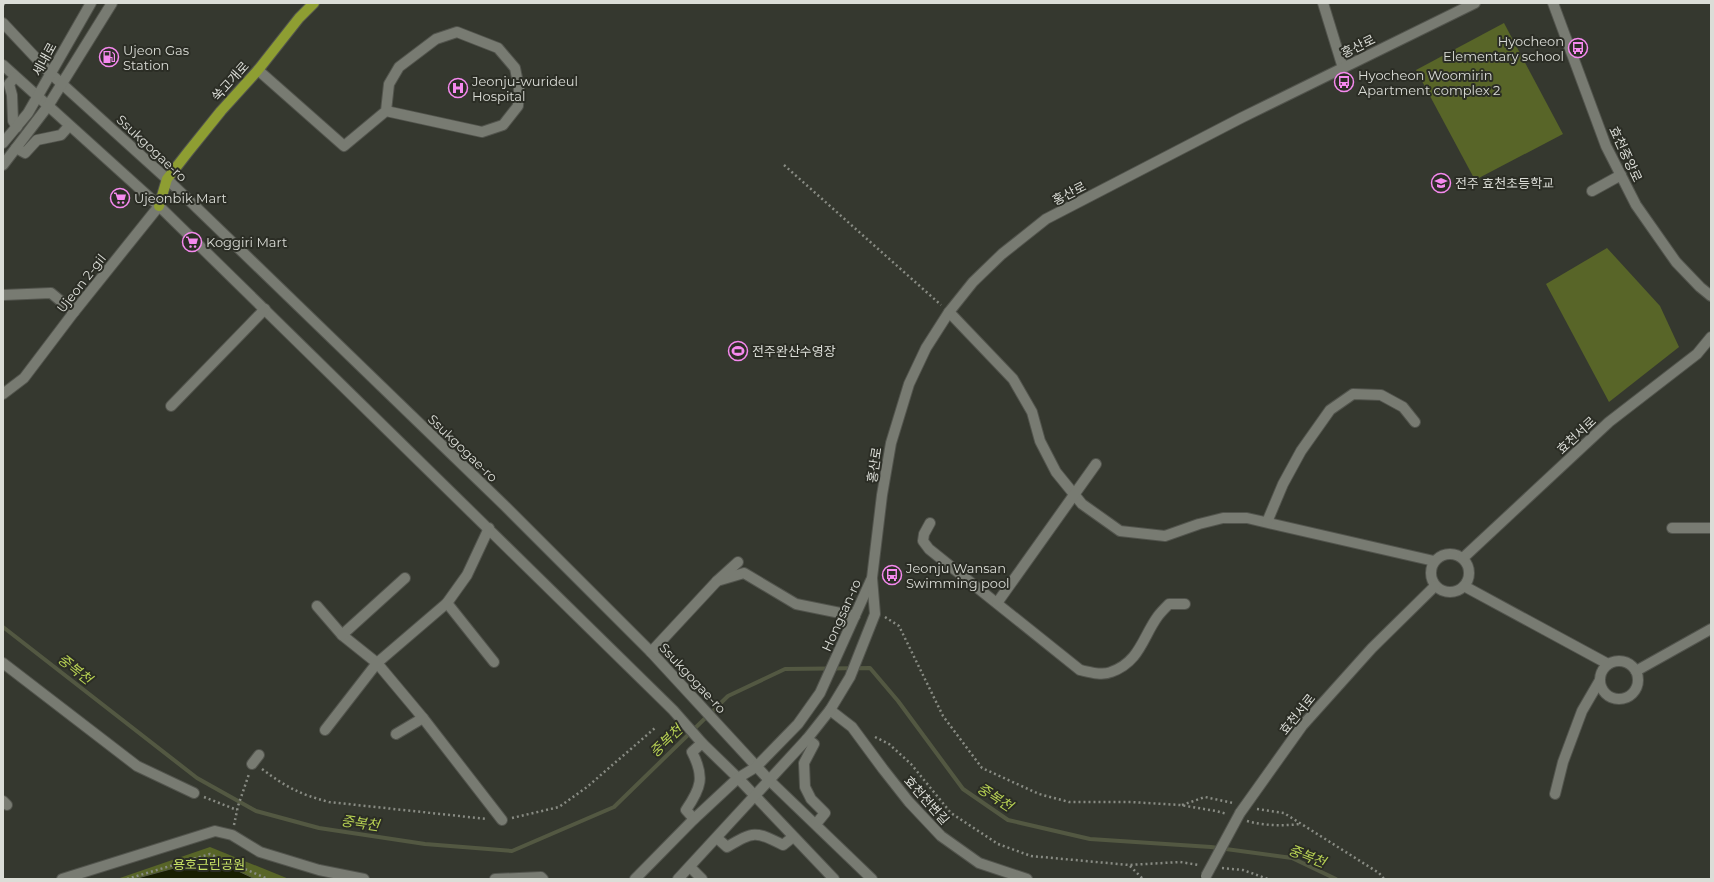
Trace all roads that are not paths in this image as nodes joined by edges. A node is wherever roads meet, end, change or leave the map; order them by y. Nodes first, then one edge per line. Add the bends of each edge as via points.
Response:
1 (91, 3) edge
2 (112, 3) edge
3 (314, 3) edge
4 (1323, 3) edge
5 (1475, 3) edge
6 (1553, 3) edge
7 (3, 24) edge
8 (3, 65) edge
9 (1343, 68) junction
10 (258, 70) junction
11 (51, 74) junction
12 (15, 77) junction
13 (62, 84) junction
14 (38, 96) junction
15 (48, 106) junction
16 (386, 111) junction
17 (17, 126) junction
18 (70, 126) junction
19 (3, 143) edge
20 (16, 148) junction
21 (3, 165) edge
22 (1621, 175) junction
23 (167, 179) junction
24 (1592, 191) dead end
25 (159, 206) junction
26 (3, 295) edge
27 (1711, 296) edge
28 (265, 309) junction
29 (74, 312) junction
30 (949, 312) junction
31 (1711, 337) edge
32 (3, 394) edge
33 (171, 406) dead end
34 (1415, 422) dead end
35 (1096, 464) dead end
36 (1074, 494) junction
37 (1267, 522) junction
38 (930, 523) dead end
39 (489, 528) junction
40 (1672, 528) dead end
41 (1711, 528) edge
42 (1463, 558) junction
43 (1434, 561) junction
44 (738, 562) dead end
45 (405, 578) dead end
46 (872, 578) junction
47 (717, 581) junction
48 (1436, 586) junction
49 (1464, 586) junction
50 (447, 603) junction
51 (997, 603) junction
52 (1185, 604) dead end
53 (317, 606) dead end
54 (855, 616) junction
55 (1711, 629) edge
56 (342, 635) junction
57 (651, 652) junction
58 (494, 662) dead end
59 (3, 663) edge
60 (377, 663) junction
61 (1608, 664) junction
62 (1636, 671) junction
63 (1600, 680) junction
64 (830, 710) junction
65 (424, 718) junction
66 (324, 730) dead end
67 (396, 734) dead end
68 (807, 739) junction
69 (706, 746) junction
70 (756, 766) junction
71 (738, 778) junction
72 (769, 780) junction
73 (194, 793) road end
74 (1555, 794) dead end
75 (754, 796) junction
76 (694, 819) junction
77 (502, 820) road end
78 (816, 824) junction
79 (793, 837) junction
80 (717, 838) junction
81 (690, 867) junction
82 (1205, 877) edge
83 (62, 879) edge
84 (364, 879) edge
85 (495, 879) edge
86 (543, 879) edge
87 (635, 879) edge
88 (678, 879) edge
89 (702, 879) edge
90 (834, 879) edge
91 (872, 879) edge
92 (1027, 879) edge

1 - 11 street, 세내로
2 - 13 street
3 - 10 main road, 쑥고개로
4 - 9 street
5 - 9 street, 홍산로
6 - 22 street, 효천중앙로 via 1606,146
7 - 11 street, Ssukgogae-ro
8 - 12 street
9 - 30 street, 홍산로 via 1046,219 1002,254 973,282
10 - 16 street via 344,146
10 - 23 main road, 쑥고개로 via 221,111
11 - 13 street, Ssukgogae-ro
11 - 14 street, 세내로
12 - 14 street
12 - 17 street via 9,84 13,121
13 - 15 street
13 - 23 street, Ssukgogae-ro
14 - 15 street
14 - 17 street, 세내로
15 - 18 street
15 - 20 street
16 - 16 street via 482,132 504,125 518,106 519,88 515,68 498,48 457,32 436,39 399,67 389,84
17 - 19 street, 세내로
18 - 20 street via 62,134 37,140 25,153
18 - 25 street
20 - 21 street
22 - 24 street
22 - 27 street, 효천중앙로 via 1636,205 1676,262
23 - 25 main road, Ujeon 2-gil
23 - 57 street, Ssukgogae-ro via 504,505
25 - 28 street
25 - 29 street, Ujeon 2-gil
26 - 29 street via 51,293
28 - 33 street
28 - 39 street
29 - 32 street, Ujeon 2-gil via 24,378
30 - 36 street via 1013,379 1032,412 1040,441 1056,472
30 - 46 street, 홍산로 via 926,348 909,384 891,443
31 - 42 street, 효천서로 via 1698,354 1609,422
34 - 37 street via 1403,407 1381,395 1353,394 1330,410 1301,451
35 - 36 street
36 - 37 street via 1082,504 1120,531 1165,536 1223,518 1247,518
36 - 51 street
37 - 43 street
38 - 51 street via 923,541 929,550
39 - 50 street via 467,575
39 - 69 street via 673,710
40 - 41 street
42 - 43 street via 1457,554 1444,554
42 - 49 street via 1469,569
43 - 48 street via 1430,574
44 - 47 street
45 - 56 street
46 - 54 street, Hongsan-ro
46 - 64 street, Hongsan-ro via 875,614 850,677
47 - 54 street via 744,573 796,604
47 - 57 street
48 - 49 street via 1440,590 1453,592
48 - 82 street, 효천서로, bridge via 1372,648 1302,726 1243,810
49 - 61 street
50 - 58 street
50 - 60 street
51 - 52 street via 1080,670 1094,673 1110,673 1124,665 1140,650 1158,616 1169,604
53 - 56 street
54 - 70 street, Hongsan-ro via 820,693 798,724
55 - 62 street
56 - 60 street
57 - 70 street, Ssukgogae-ro
59 - 73 street via 137,766
60 - 65 street
60 - 66 street
61 - 62 street via 1627,662
61 - 63 street via 1600,675
62 - 63 street via 1637,689 1622,700 1615,700 1605,693
63 - 74 street via 1582,711 1563,762
64 - 68 street, Hongsan-ro
64 - 92 street, 효천천변길 via 852,726 882,769 941,836 979,863
65 - 67 street
65 - 77 street
68 - 72 street, Hongsan-ro
68 - 78 street via 814,744 804,763 805,787 811,799 825,813
69 - 71 street
69 - 76 street via 692,752 700,772 698,792 686,810
70 - 71 street, Hongsan-ro
70 - 72 street, Ssukgogae-ro
71 - 75 street
71 - 76 street, Hongsan-ro
72 - 75 street, Hongsan-ro
72 - 78 street, Ssukgogae-ro
75 - 79 street
75 - 80 street, Hongsan-ro
76 - 87 street, Hongsan-ro
78 - 91 street, Ssukgogae-ro
79 - 80 street via 783,845 763,835 746,836 727,847
79 - 90 street
80 - 81 street, Hongsan-ro
81 - 88 street, Hongsan-ro
81 - 89 street
83 - 84 street via 215,831 232,835 260,852 319,870
85 - 86 street

